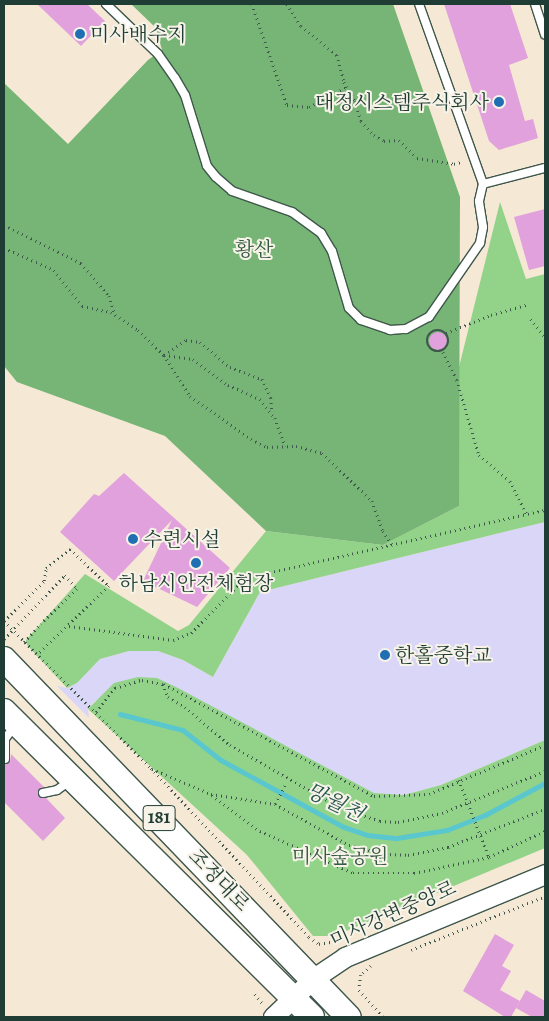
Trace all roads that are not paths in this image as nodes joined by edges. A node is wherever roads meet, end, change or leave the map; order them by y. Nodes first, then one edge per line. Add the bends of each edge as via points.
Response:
1 (106, 4) edge
2 (419, 4) edge
3 (535, 4) edge
4 (545, 34) edge
5 (545, 168) edge
6 (483, 184) junction
7 (4, 659) edge
8 (10, 717) edge
9 (5, 759) edge
10 (73, 779) junction
11 (43, 793) dead end
12 (545, 874) edge
13 (314, 978) junction
14 (293, 996) junction
15 (272, 1017) edge
16 (312, 1017) edge
17 (349, 1017) edge

1 - 6 lane via 158,54 175,78 185,95 207,166 216,177 232,191 292,212 321,233 332,251 349,308 361,320 390,330 406,329 429,317 480,243 483,227 479,201
2 - 6 lane
3 - 4 lane
5 - 6 lane
7 - 13 main road, 조정대로 / 181
8 - 9 lane
8 - 10 main road, 조정대로
10 - 11 lane via 57,790
10 - 14 main road, 조정대로
12 - 13 street, 미사강변중앙로 via 346,957
13 - 14 street, 미사강변중앙로
13 - 17 main road, 조정대로 / 181
14 - 15 street, 미사강변중앙로
14 - 16 main road, 조정대로

